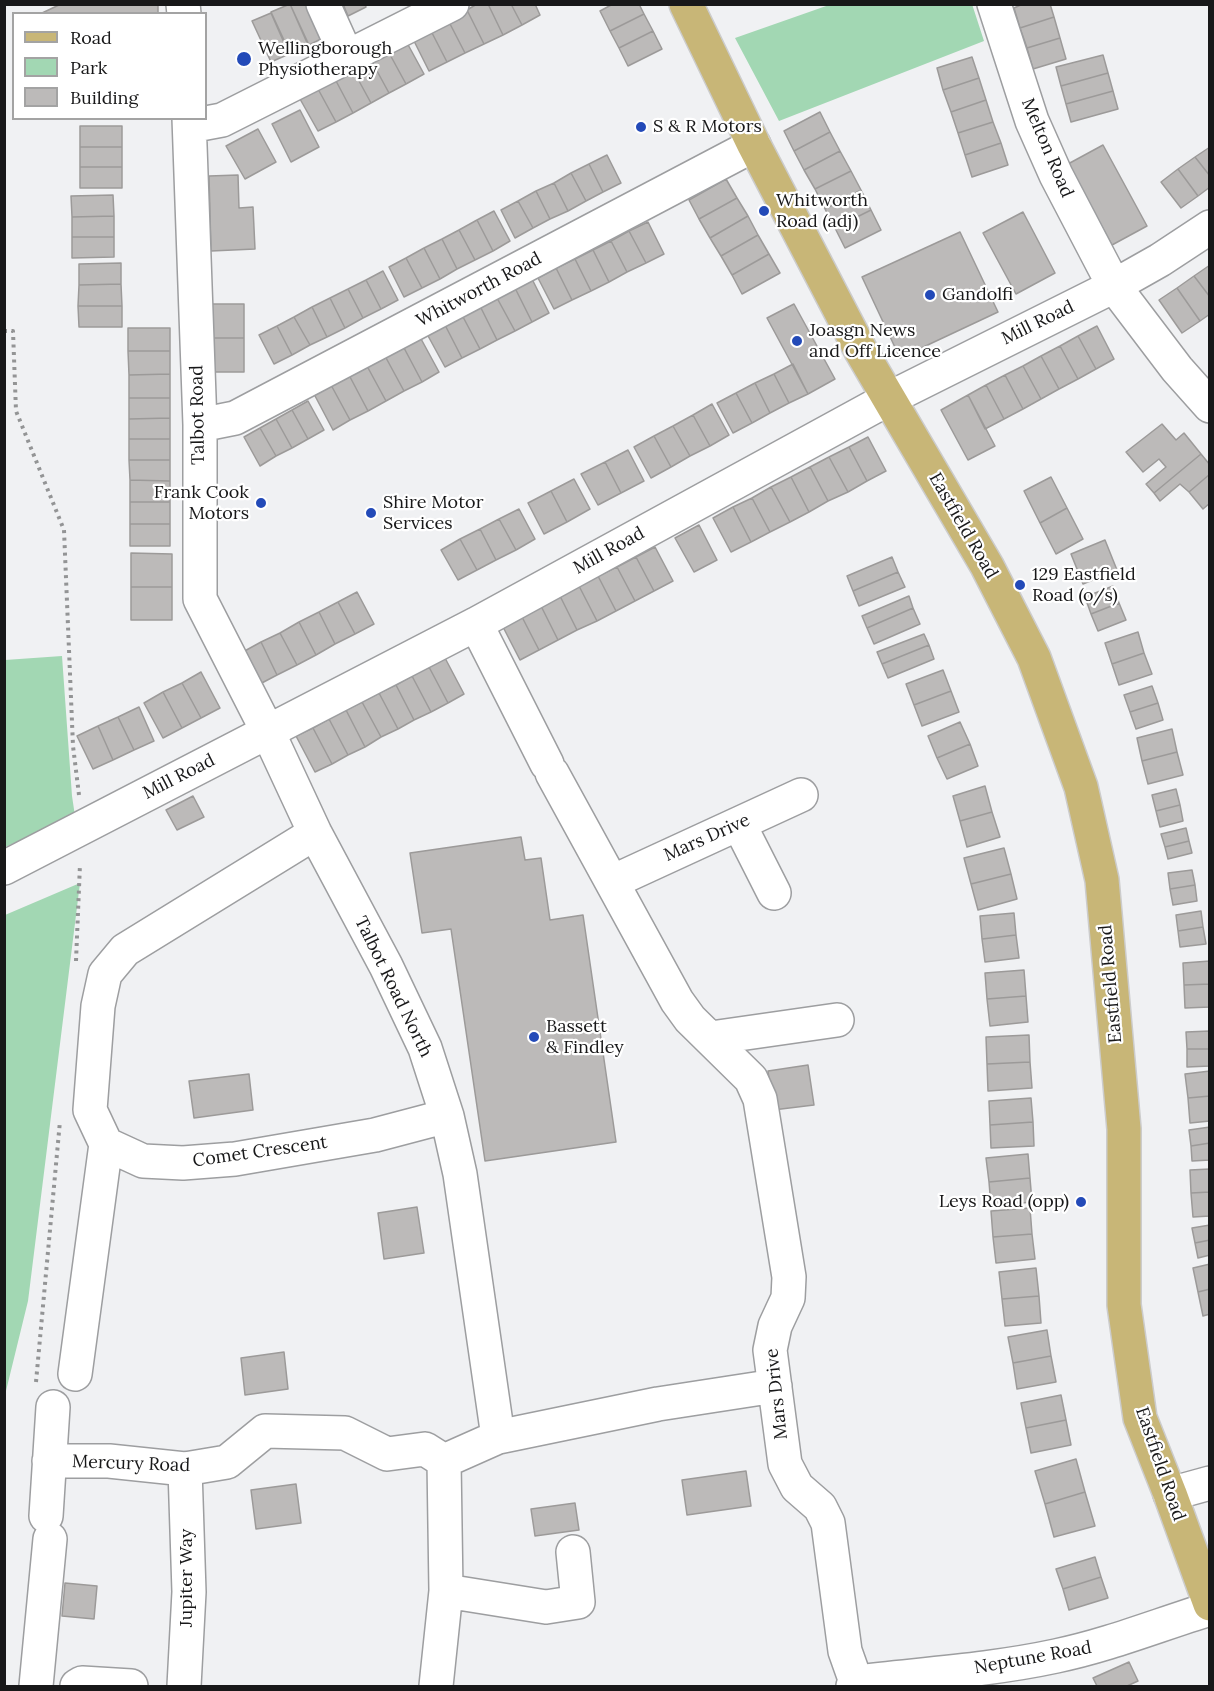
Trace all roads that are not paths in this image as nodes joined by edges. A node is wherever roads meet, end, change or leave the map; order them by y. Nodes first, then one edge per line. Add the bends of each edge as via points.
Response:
1 (323, 4) edge
2 (452, 4) edge
3 (686, 4) edge
4 (994, 4) edge
5 (347, 57) junction
6 (189, 122) edge
7 (754, 146) junction
8 (1209, 227) edge
9 (1114, 286) junction
10 (888, 399) junction
11 (1209, 406) edge
12 (200, 425) junction
13 (476, 624) junction
14 (268, 732) junction
15 (801, 795) dead end
16 (739, 824) junction
17 (315, 833) junction
18 (4, 868) edge
19 (612, 882) junction
20 (774, 893) dead end
21 (837, 1020) dead end
22 (711, 1038) junction
23 (447, 1116) junction
24 (106, 1144) junction
25 (75, 1374) dead end
26 (775, 1386) junction
27 (44, 1400) road end
28 (498, 1437) junction
29 (49, 1461) junction
30 (444, 1461) junction
31 (185, 1469) junction
32 (1209, 1482) edge
33 (1170, 1494) junction
34 (573, 1552) dead end
35 (446, 1591) junction
36 (1209, 1604) edge
37 (1209, 1609) edge
38 (854, 1684) edge
39 (36, 1686) edge
40 (77, 1686) edge
41 (130, 1686) edge
42 (184, 1686) edge
43 (436, 1686) edge

1 - 5 street
2 - 5 street
3 - 7 main road, Eastfield Road
4 - 9 street, Melton Road via 1037,132
5 - 6 street via 222,120
6 - 12 street, Talbot Road
7 - 10 main road, Eastfield Road
7 - 12 street, Whitworth Road via 235,418
8 - 9 street, Mill Road
9 - 10 street, Mill Road
9 - 11 street, Melton Road
10 - 13 street, Mill Road
10 - 33 main road, Eastfield Road via 987,566 1034,658 1081,787 1102,880 1124,1129 1124,1305 1140,1418
12 - 14 street, Talbot Road via 200,599
13 - 14 street, Mill Road
13 - 19 street, Mars Drive
14 - 17 street, Talbot Road North
14 - 18 street, Mill Road
15 - 16 street, Mars Drive
16 - 19 street, Mars Drive
16 - 20 street
17 - 23 street, Talbot Road North via 425,1048
17 - 24 street via 125,950 105,974 98,1006 90,1110
19 - 22 street, Mars Drive via 677,1001
21 - 22 street
22 - 26 street, Mars Drive via 751,1079 760,1099 789,1277 788,1298 775,1326 770,1350
23 - 24 street, Comet Crescent via 375,1135 235,1159 143,1161
23 - 28 street, Talbot Road North via 460,1174
24 - 25 street
26 - 28 street via 658,1404
26 - 38 street, Mars Drive via 785,1464 797,1487 820,1507 828,1523 845,1651
27 - 29 street, Mercury Road
28 - 30 street
29 - 31 street, Mercury Road via 109,1461
29 - 39 street, Mercury Road
30 - 31 street, Mercury Road via 425,1449 387,1454 345,1433 265,1431 227,1462
30 - 35 street
31 - 42 street, Jupiter Way via 189,1592
32 - 33 street
33 - 36 main road, Eastfield Road
34 - 35 street via 578,1602 546,1607
35 - 43 street
37 - 38 street, Neptune Road via 1055,1657
40 - 41 street

